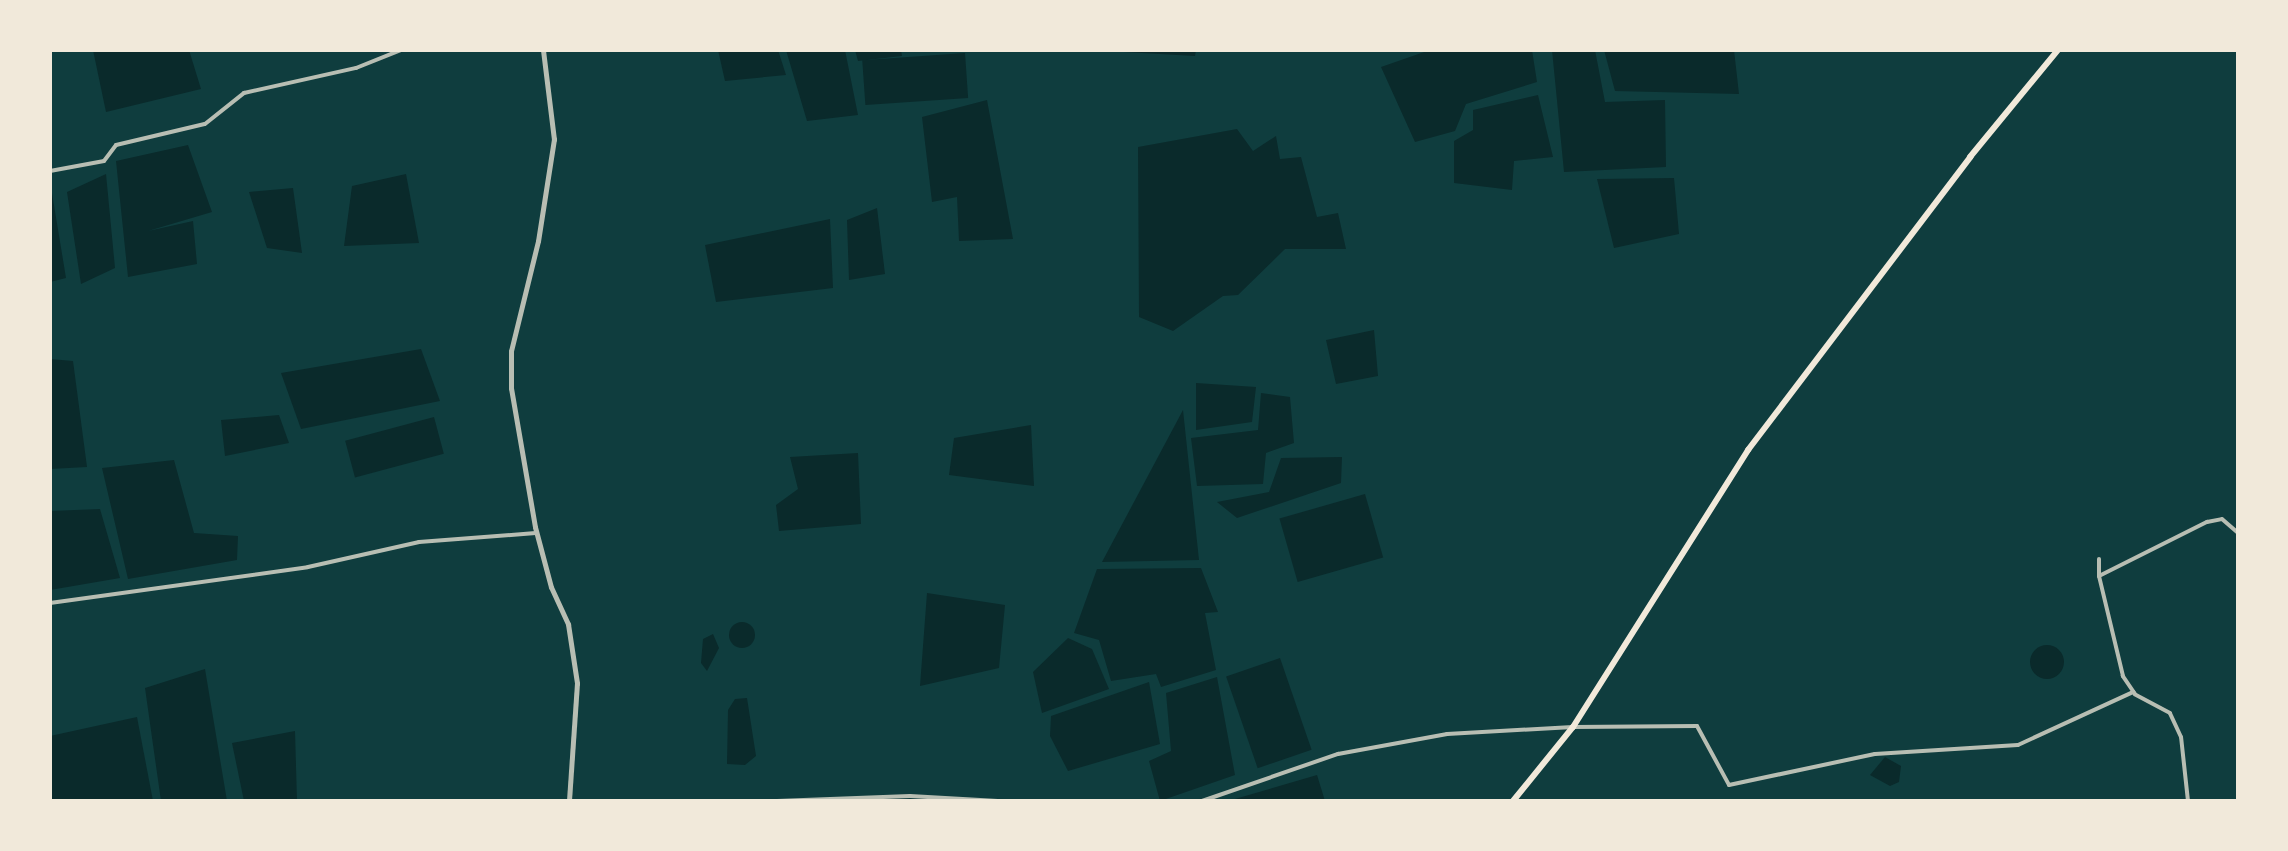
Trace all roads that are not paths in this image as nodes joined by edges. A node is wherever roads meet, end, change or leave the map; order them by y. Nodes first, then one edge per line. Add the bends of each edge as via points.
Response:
1 (401, 50) edge
2 (543, 50) edge
3 (2058, 50) edge
4 (50, 171) edge
5 (536, 533) junction
6 (2238, 533) edge
7 (2099, 559) dead end
8 (2099, 576) junction
9 (50, 603) edge
10 (2133, 692) junction
11 (1573, 727) junction
12 (569, 801) edge
13 (777, 801) edge
14 (998, 801) edge
15 (1202, 801) edge
16 (1513, 801) edge
17 (2188, 801) edge

1 - 4 street via 356,68 244,93 205,124 116,145 104,161
2 - 5 street via 554,139 538,241 522,289 511,351 513,402
3 - 11 highway via 1970,157 1748,450
5 - 9 street via 419,542 308,567
5 - 12 street via 568,624 577,683
6 - 8 street via 2222,519 2207,522
7 - 8 street
8 - 10 street via 2123,676
10 - 11 street via 2018,745 1875,754 1729,785 1697,726
10 - 17 street via 2170,713 2181,737
11 - 15 street via 1447,734 1338,754
11 - 16 highway
13 - 14 street via 910,796

